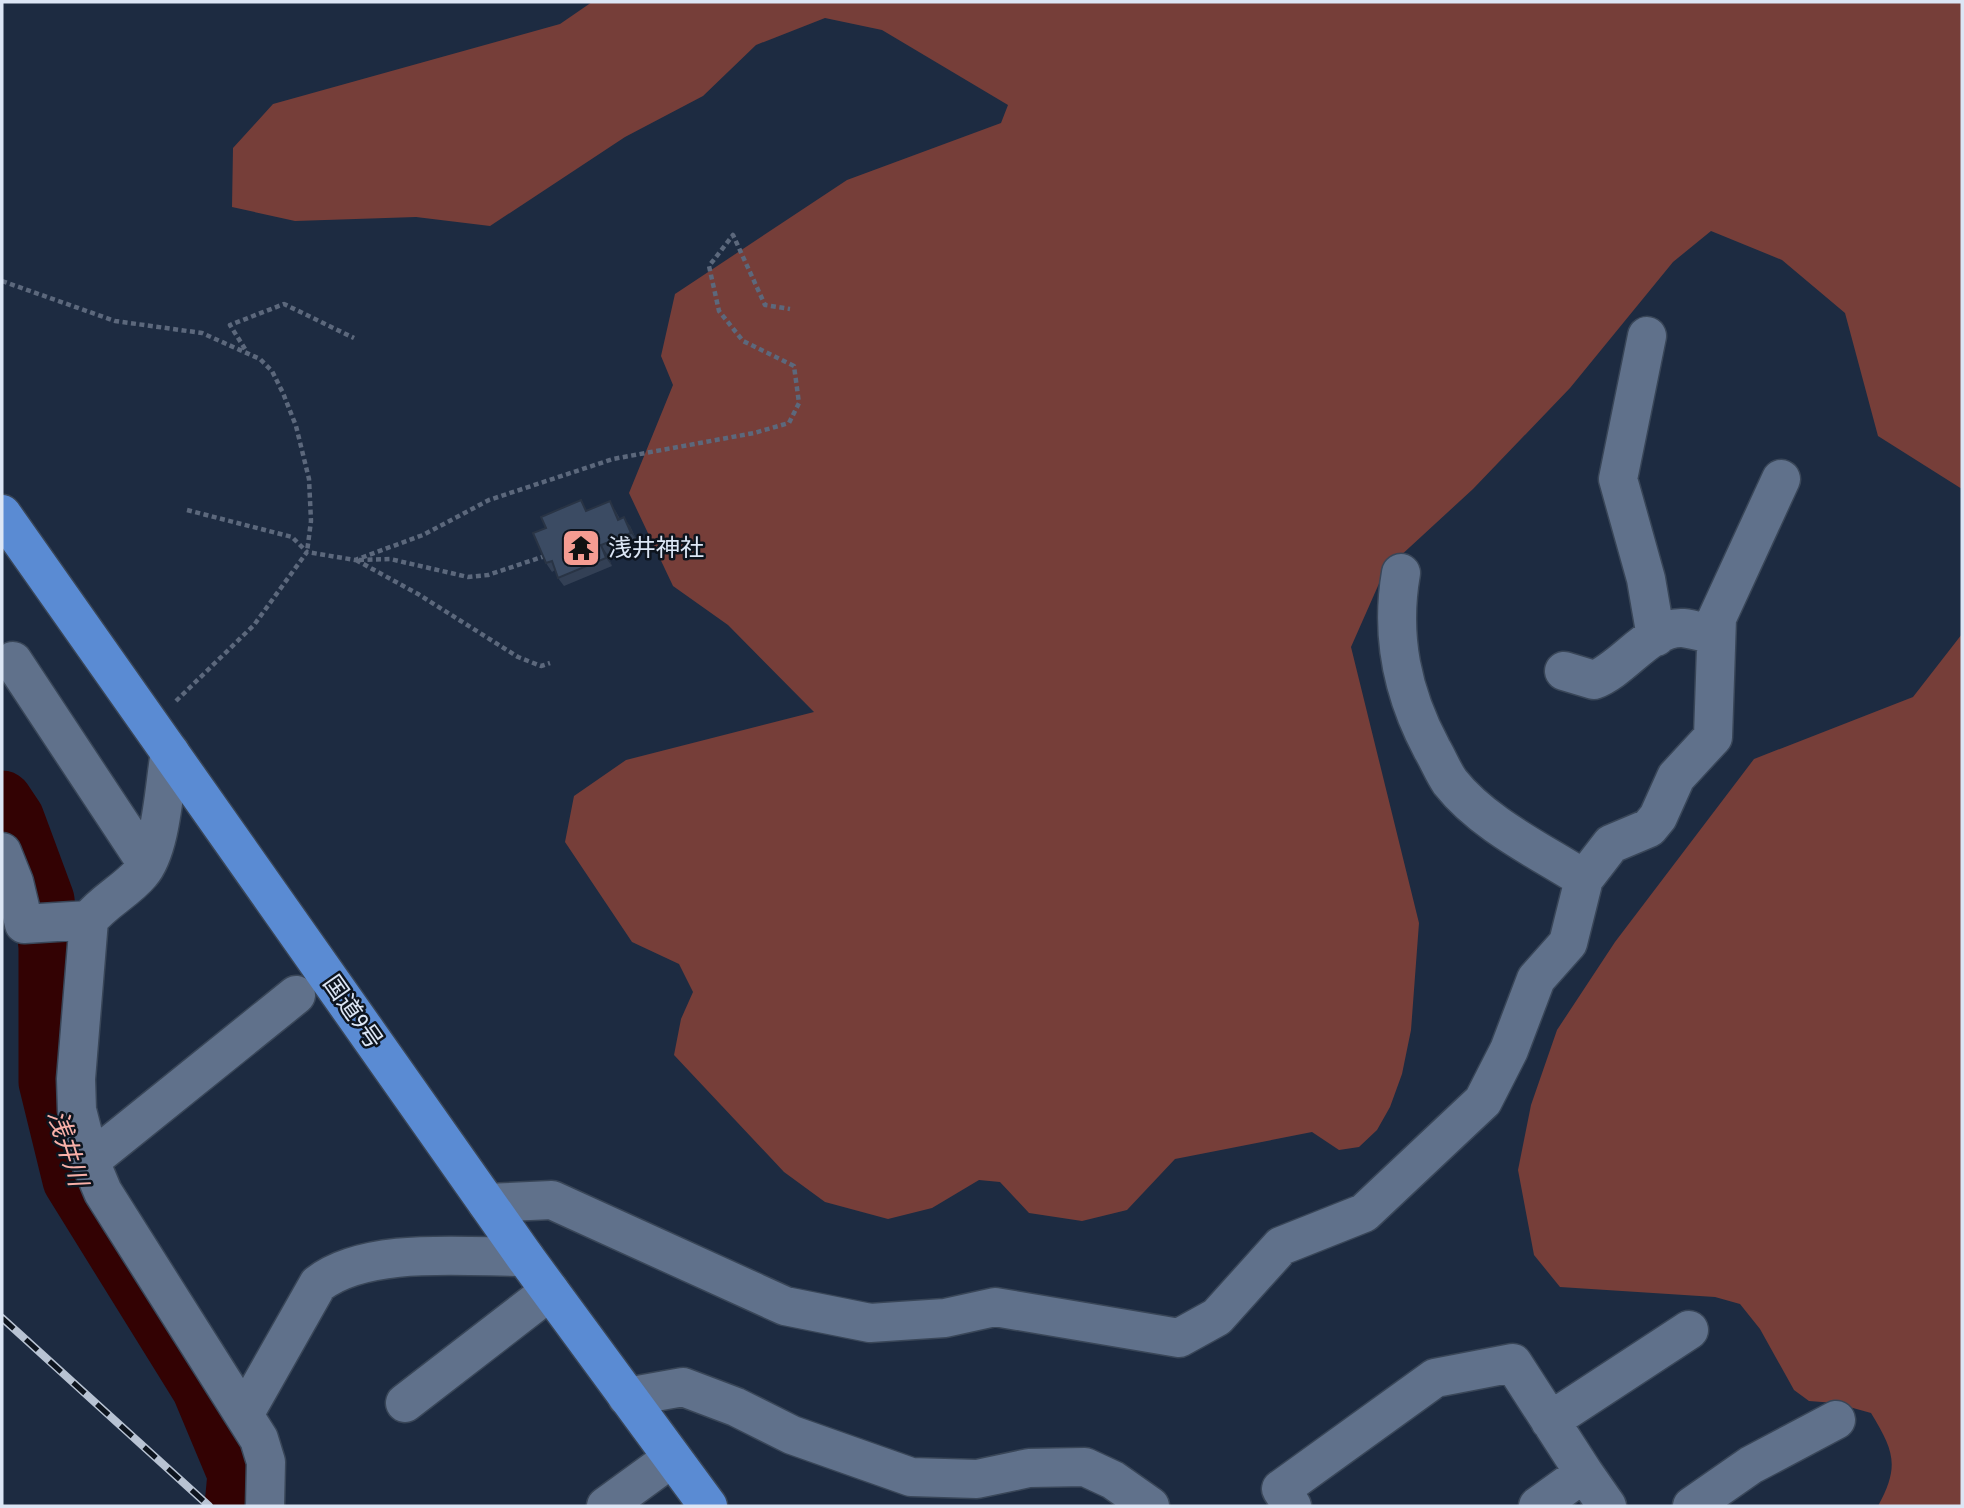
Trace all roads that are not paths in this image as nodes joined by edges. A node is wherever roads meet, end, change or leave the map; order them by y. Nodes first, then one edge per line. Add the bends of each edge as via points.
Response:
1 (1647, 336) dead end
2 (1781, 479) dead end
3 (2, 514) edge
4 (1401, 573) dead end
5 (1715, 635) junction
6 (1656, 637) junction
7 (13, 661) dead end
8 (1564, 671) dead end
9 (160, 739) junction
10 (2, 852) edge
11 (147, 864) junction
12 (1584, 879) junction
13 (63, 922) junction
14 (296, 995) dead end
15 (90, 1161) junction
16 (487, 1203) junction
17 (525, 1257) junction
18 (550, 1291) junction
19 (1689, 1330) dead end
20 (627, 1397) junction
21 (405, 1403) dead end
22 (245, 1413) junction
23 (1836, 1420) dead end
24 (1550, 1421) junction
25 (672, 1458) junction
26 (1584, 1473) junction
27 (265, 1506) edge
28 (606, 1506) edge
29 (708, 1506) edge
30 (1150, 1506) edge
31 (1292, 1506) edge
32 (1538, 1506) edge
33 (1607, 1506) edge
34 (1692, 1506) edge

1 - 6 street via 1618,479 1646,579
2 - 5 street via 1717,618
3 - 9 highway, 国道9号
4 - 12 street via 1395,605 1403,678 1417,721 1450,782 1507,830
5 - 6 street via 1681,628
5 - 12 street via 1713,737 1676,777 1650,828 1611,844
6 - 8 street via 1617,669 1594,680
7 - 11 street
9 - 11 street via 153,854
9 - 16 highway, 国道9号
10 - 13 street via 24,924
11 - 13 street via 101,905
12 - 16 street via 1568,943 1536,979 1509,1050 1483,1101 1364,1213 1280,1246 1217,1317 1179,1338 995,1307 945,1318 870,1323 785,1306 552,1200
13 - 15 street via 77,1111
14 - 15 street
15 - 22 street via 103,1192
16 - 17 highway, 国道9号
17 - 18 highway, 国道9号
17 - 22 street via 382,1261 332,1273 318,1284
18 - 20 highway, 国道9号
18 - 21 street
19 - 24 street
20 - 25 highway, 国道9号
20 - 30 street via 683,1387 792,1435 911,1477 977,1479 1029,1468 1085,1466
22 - 27 street via 266,1462
23 - 34 street via 1751,1465
24 - 26 street
24 - 31 street via 1513,1363 1434,1378 1281,1489
25 - 28 street
25 - 29 highway, 国道9号
26 - 32 street
26 - 33 street

